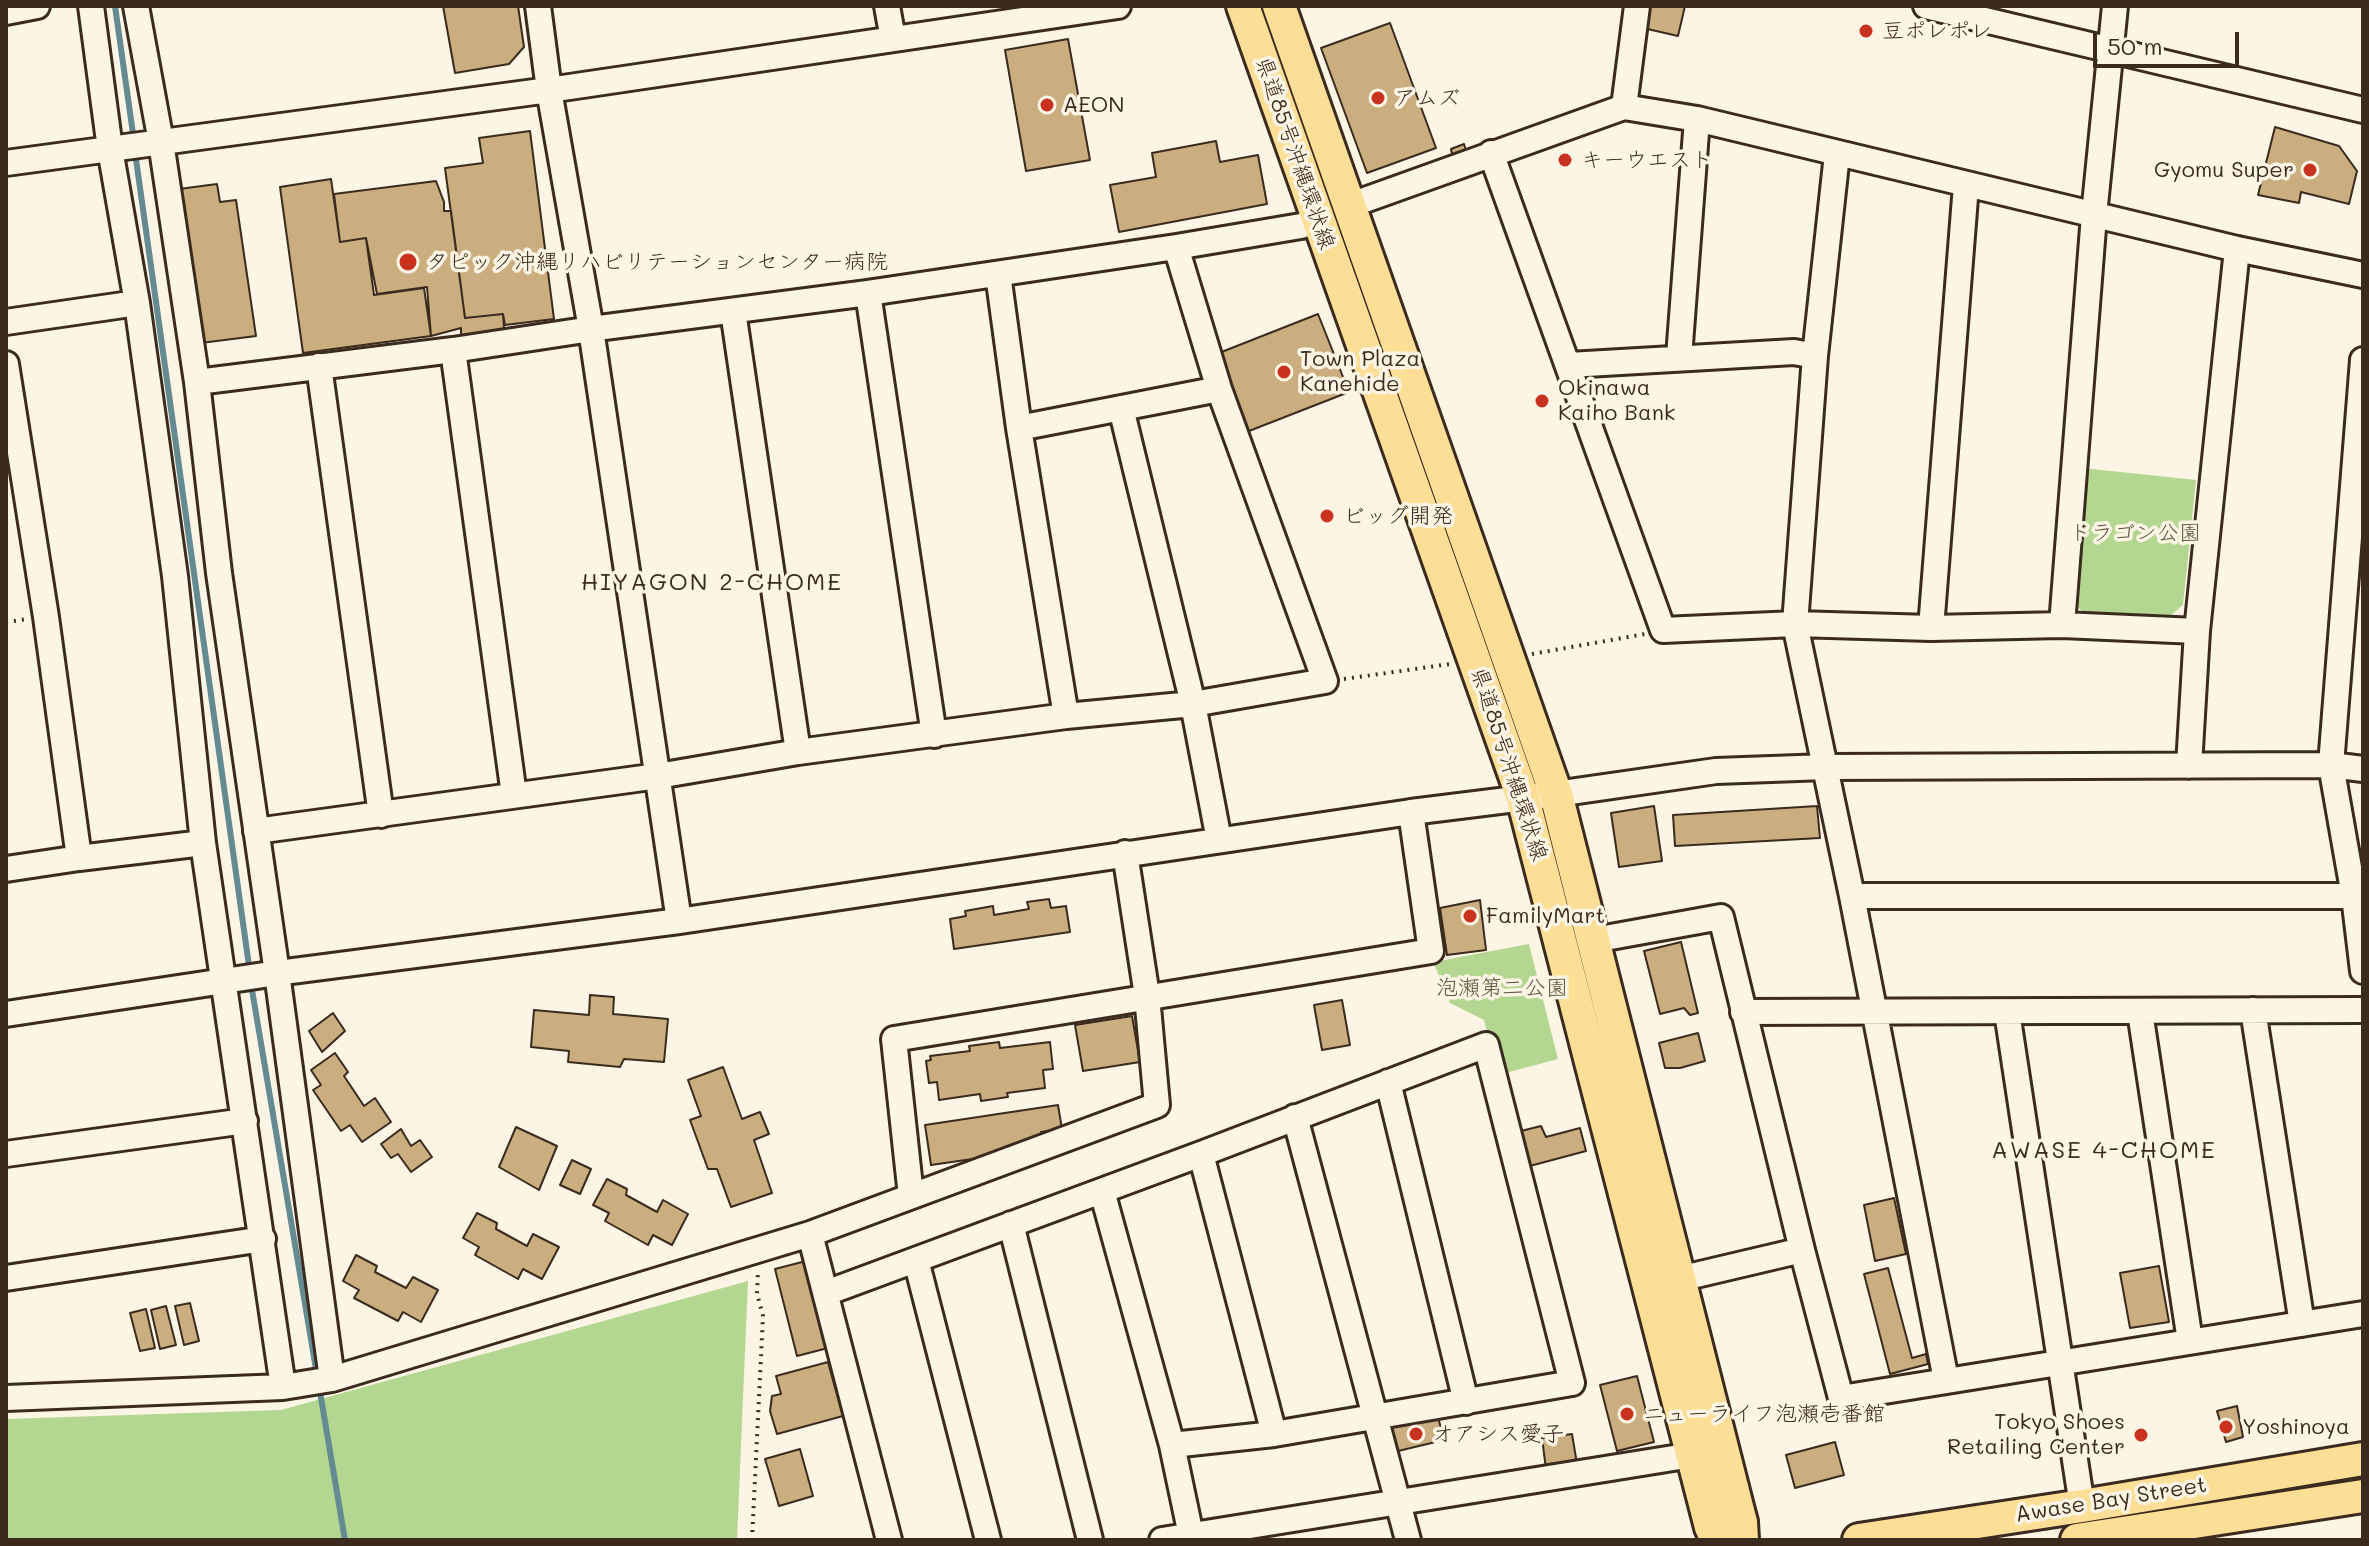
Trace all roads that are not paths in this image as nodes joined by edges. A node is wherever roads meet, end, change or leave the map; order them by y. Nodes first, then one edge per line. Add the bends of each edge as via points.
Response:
1 (37, 6) edge
2 (91, 6) edge
3 (136, 6) edge
4 (538, 6) edge
5 (887, 6) edge
6 (1118, 6) edge
7 (1243, 6) edge
8 (1279, 6) edge
9 (1637, 6) edge
10 (1926, 6) edge
11 (2115, 6) edge
12 (6, 12) edge
13 (893, 39) junction
14 (2111, 49) junction
15 (549, 90) junction
16 (1624, 107) junction
17 (2363, 110) edge
18 (1697, 119) junction
19 (155, 143) junction
20 (114, 149) junction
21 (1491, 153) junction
22 (1837, 154) junction
23 (6, 163) edge
24 (1966, 185) junction
25 (1348, 206) junction
26 (2094, 215) junction
27 (1318, 220) junction
28 (1176, 247) junction
29 (2237, 249) junction
30 (998, 274) junction
31 (2363, 275) edge
32 (868, 293) junction
33 (137, 303) junction
34 (733, 311) junction
35 (6, 322) edge
36 (591, 329) junction
37 (453, 350) junction
38 (1815, 356) junction
39 (1679, 357) junction
40 (2363, 360) edge
41 (6, 364) edge
42 (1569, 365) junction
43 (319, 366) junction
44 (197, 382) junction
45 (1219, 389) junction
46 (1121, 408) junction
47 (1019, 428) junction
48 (219, 573) junction
49 (175, 576) junction
50 (1795, 624) junction
51 (2062, 625) junction
52 (1931, 628) junction
53 (2197, 631) junction
54 (1193, 704) junction
55 (1066, 716) junction
56 (934, 735) junction
57 (798, 752) junction
58 (2331, 765) junction
59 (2189, 766) junction
60 (1826, 767) junction
61 (2363, 769) edge
62 (658, 776) junction
63 (1556, 794) junction
64 (514, 795) junction
65 (1523, 798) junction
66 (1411, 812) junction
67 (381, 815) junction
68 (256, 831) junction
69 (1219, 840) junction
70 (203, 843) junction
71 (1125, 853) junction
72 (79, 858) junction
73 (6, 869) edge
74 (1852, 896) junction
75 (2358, 896) edge
76 (679, 921) junction
77 (1594, 940) junction
78 (2363, 971) edge
79 (270, 975) junction
80 (231, 981) junction
81 (1147, 996) junction
82 (2253, 1010) junction
83 (2363, 1010) edge
84 (1743, 1012) junction
85 (1875, 1012) junction
86 (2007, 1012) junction
87 (2140, 1012) junction
88 (6, 1014) edge
89 (1388, 1082) junction
90 (1295, 1117) junction
91 (245, 1121) junction
92 (6, 1154) edge
93 (1201, 1154) junction
94 (1102, 1191) junction
95 (911, 1196) junction
96 (1011, 1224) junction
97 (810, 1234) junction
98 (263, 1239) junction
99 (1802, 1250) junction
100 (916, 1260) junction
101 (6, 1278) edge
102 (1679, 1279) junction
103 (826, 1293) junction
104 (2363, 1314) edge
105 (2302, 1324) junction
106 (2190, 1341) junction
107 (2059, 1363) junction
108 (332, 1379) junction
109 (1946, 1380) junction
110 (283, 1387) junction
111 (6, 1398) edge
112 (1466, 1402) junction
113 (1376, 1417) junction
114 (1274, 1434) junction
115 (1172, 1445) junction
116 (1692, 1455) junction
117 (2363, 1459) edge
118 (2363, 1496) edge
119 (1399, 1501) junction
120 (2082, 1506) junction
121 (1192, 1538) edge
122 (2096, 1538) edge
123 (889, 1540) edge
124 (988, 1540) edge
125 (1090, 1540) edge
126 (1162, 1540) edge
127 (1408, 1540) edge
128 (1717, 1540) edge
129 (1742, 1540) edge
130 (1859, 1540) edge

1 - 12 street
2 - 20 street
3 - 19 street
4 - 15 street
5 - 13 street
6 - 13 street
7 - 27 main road, 県道85号沖縄環状線
8 - 25 main road, 県道85号沖縄環状線
9 - 16 street
10 - 14 street
11 - 14 street
13 - 15 street
14 - 17 street
14 - 26 street
15 - 19 street
15 - 36 street
16 - 18 street
16 - 21 street
18 - 22 street
18 - 39 street
19 - 20 street
19 - 44 street
20 - 23 street
20 - 33 street
21 - 25 street
21 - 42 street
22 - 24 street
22 - 38 street
24 - 26 street
24 - 52 street
25 - 63 main road, 県道85号沖縄環状線
26 - 29 street
26 - 51 street
27 - 28 street
27 - 65 main road, 県道85号沖縄環状線
28 - 30 street
28 - 45 street
29 - 31 street
29 - 53 street
30 - 32 street
30 - 47 street
32 - 34 street
32 - 56 street
33 - 35 street
33 - 49 street
34 - 36 street
34 - 57 street
36 - 37 street
36 - 62 street
37 - 43 street
37 - 64 street
38 - 39 street via 1794,352
38 - 50 street
39 - 42 street
40 - 58 street
41 - 72 street
42 - 50 street via 1663,630
43 - 44 street
43 - 67 street
44 - 48 street
45 - 46 street
45 - 54 street via 1325,681
46 - 47 street
46 - 54 street
47 - 55 street
48 - 49 street
48 - 68 street
49 - 70 street
50 - 52 street
50 - 60 street
51 - 52 street
51 - 53 street
53 - 59 street
54 - 55 street
54 - 69 street
55 - 56 street
56 - 57 street
57 - 62 street
58 - 59 street
58 - 61 street
58 - 75 street
59 - 60 street
60 - 63 street via 1716,771
60 - 74 street
62 - 64 street
62 - 76 street
63 - 65 street
63 - 77 main road, 県道85号沖縄環状線
64 - 67 street
65 - 66 street
65 - 116 main road, 県道85号沖縄環状線
66 - 69 street
66 - 81 street via 1431,951
67 - 68 street
68 - 79 street
69 - 71 street
70 - 72 street
70 - 80 street
71 - 76 street
71 - 81 street
72 - 73 street
74 - 75 street
74 - 85 street
75 - 78 street
76 - 79 street
77 - 84 street via 1721,917
77 - 102 main road, 県道85号沖縄環状線
79 - 80 street
79 - 108 street
80 - 88 street
80 - 91 street
81 - 95 street via 1157,1105
81 - 95 street via 894,1039
82 - 83 street
82 - 87 street
82 - 105 street
84 - 85 street
84 - 99 street
85 - 86 street
85 - 109 street
86 - 87 street
86 - 107 street
87 - 106 street
89 - 90 street
89 - 112 street
89 - 112 street via 1486,1045 1572,1383
90 - 93 street
90 - 113 street
91 - 92 street
91 - 98 street
93 - 94 street
93 - 114 street
94 - 96 street
94 - 115 street
95 - 97 street
96 - 100 street
96 - 125 street
97 - 103 street
97 - 108 street
98 - 101 street
98 - 110 street
99 - 102 street
99 - 109 street via 1841,1398
100 - 103 street
100 - 124 street
102 - 129 main road, 県道85号沖縄環状線
103 - 123 street
104 - 105 street
105 - 106 street
106 - 107 street
107 - 109 street
107 - 120 street
108 - 110 street
110 - 111 street
112 - 113 street
113 - 114 street
113 - 119 street
114 - 115 street
115 - 121 street
116 - 119 street
116 - 128 main road, 県道85号沖縄環状線
117 - 120 main road, Awase Bay Street
118 - 122 main road, Awase Bay Street
119 - 121 street
119 - 127 street
120 - 130 main road, Awase Bay Street
121 - 126 street

